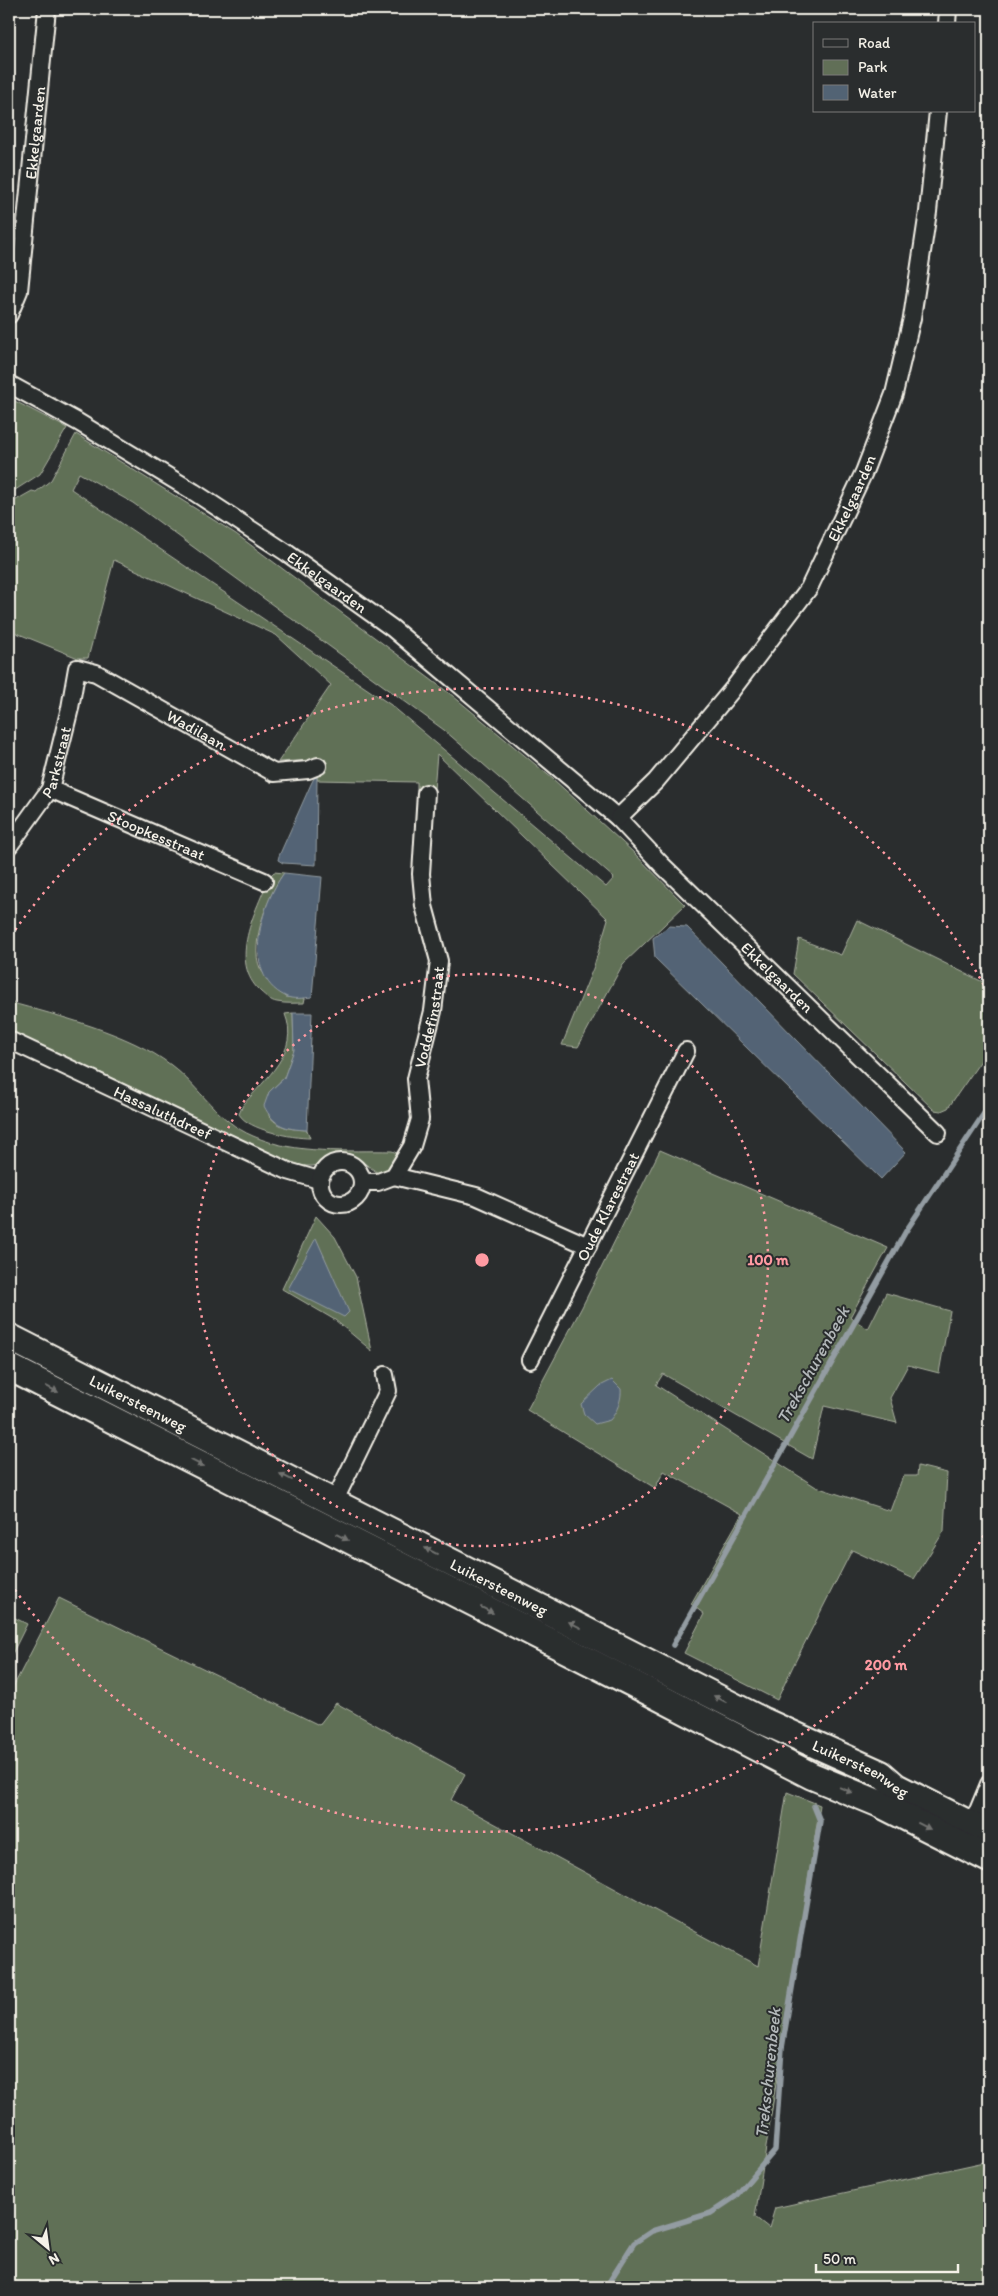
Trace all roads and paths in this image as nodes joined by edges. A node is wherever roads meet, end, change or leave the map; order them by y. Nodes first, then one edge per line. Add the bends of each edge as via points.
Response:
1 (47, 9) edge
2 (948, 9) edge
3 (947, 22) edge
4 (938, 112) edge
5 (9, 315) edge
6 (9, 384) edge
7 (77, 668) joint
8 (318, 766) dead end
9 (50, 789) junction
10 (426, 793) dead end
11 (618, 818) junction
12 (9, 846) edge
13 (264, 881) dead end
14 (9, 1040) edge
15 (686, 1051) dead end
16 (938, 1134) dead end
17 (394, 1176) junction
18 (319, 1180) junction
19 (362, 1182) junction
20 (588, 1246) junction
21 (9, 1337) edge
22 (530, 1360) dead end
23 (9, 1367) edge
24 (385, 1375) dead end
25 (334, 1502) junction
26 (989, 1784) edge
27 (981, 1830) edge
28 (989, 1860) edge

1 - 5 street, Ekkelgaarden via 18,292
2 - 3 street
4 - 11 street, Ekkelgaarden via 928,212 912,318 894,394 864,472 809,588 725,698 656,781
6 - 11 street, Ekkelgaarden via 86,426 288,553 392,628
7 - 8 street, Wadilaan via 96,673 274,773
7 - 9 street, Parkstraat
9 - 12 street, Parkstraat
9 - 13 street, Stoopkesstraat
10 - 17 street, Voddefinstraat via 421,874 424,906 439,961 433,1011 416,1079 420,1119 412,1146
11 - 16 street, Ekkelgaarden via 662,865
14 - 18 street, Hassaluthdreef via 288,1171
15 - 20 street, Oude Klarestraat
17 - 19 street via 378,1182
17 - 20 street via 476,1196
18 - 19 street via 325,1168 338,1161 352,1164
18 - 19 street via 326,1199 338,1204 356,1198
20 - 22 street, Oude Klarestraat
25 -> 21 main road, Luikersteenweg
23 -> 28 main road, Luikersteenweg via 812,1776 880,1804
24 - 25 street via 388,1392
27 -> 25 main road, Luikersteenweg via 896,1787 881,1774 764,1721
26 - 27 street

